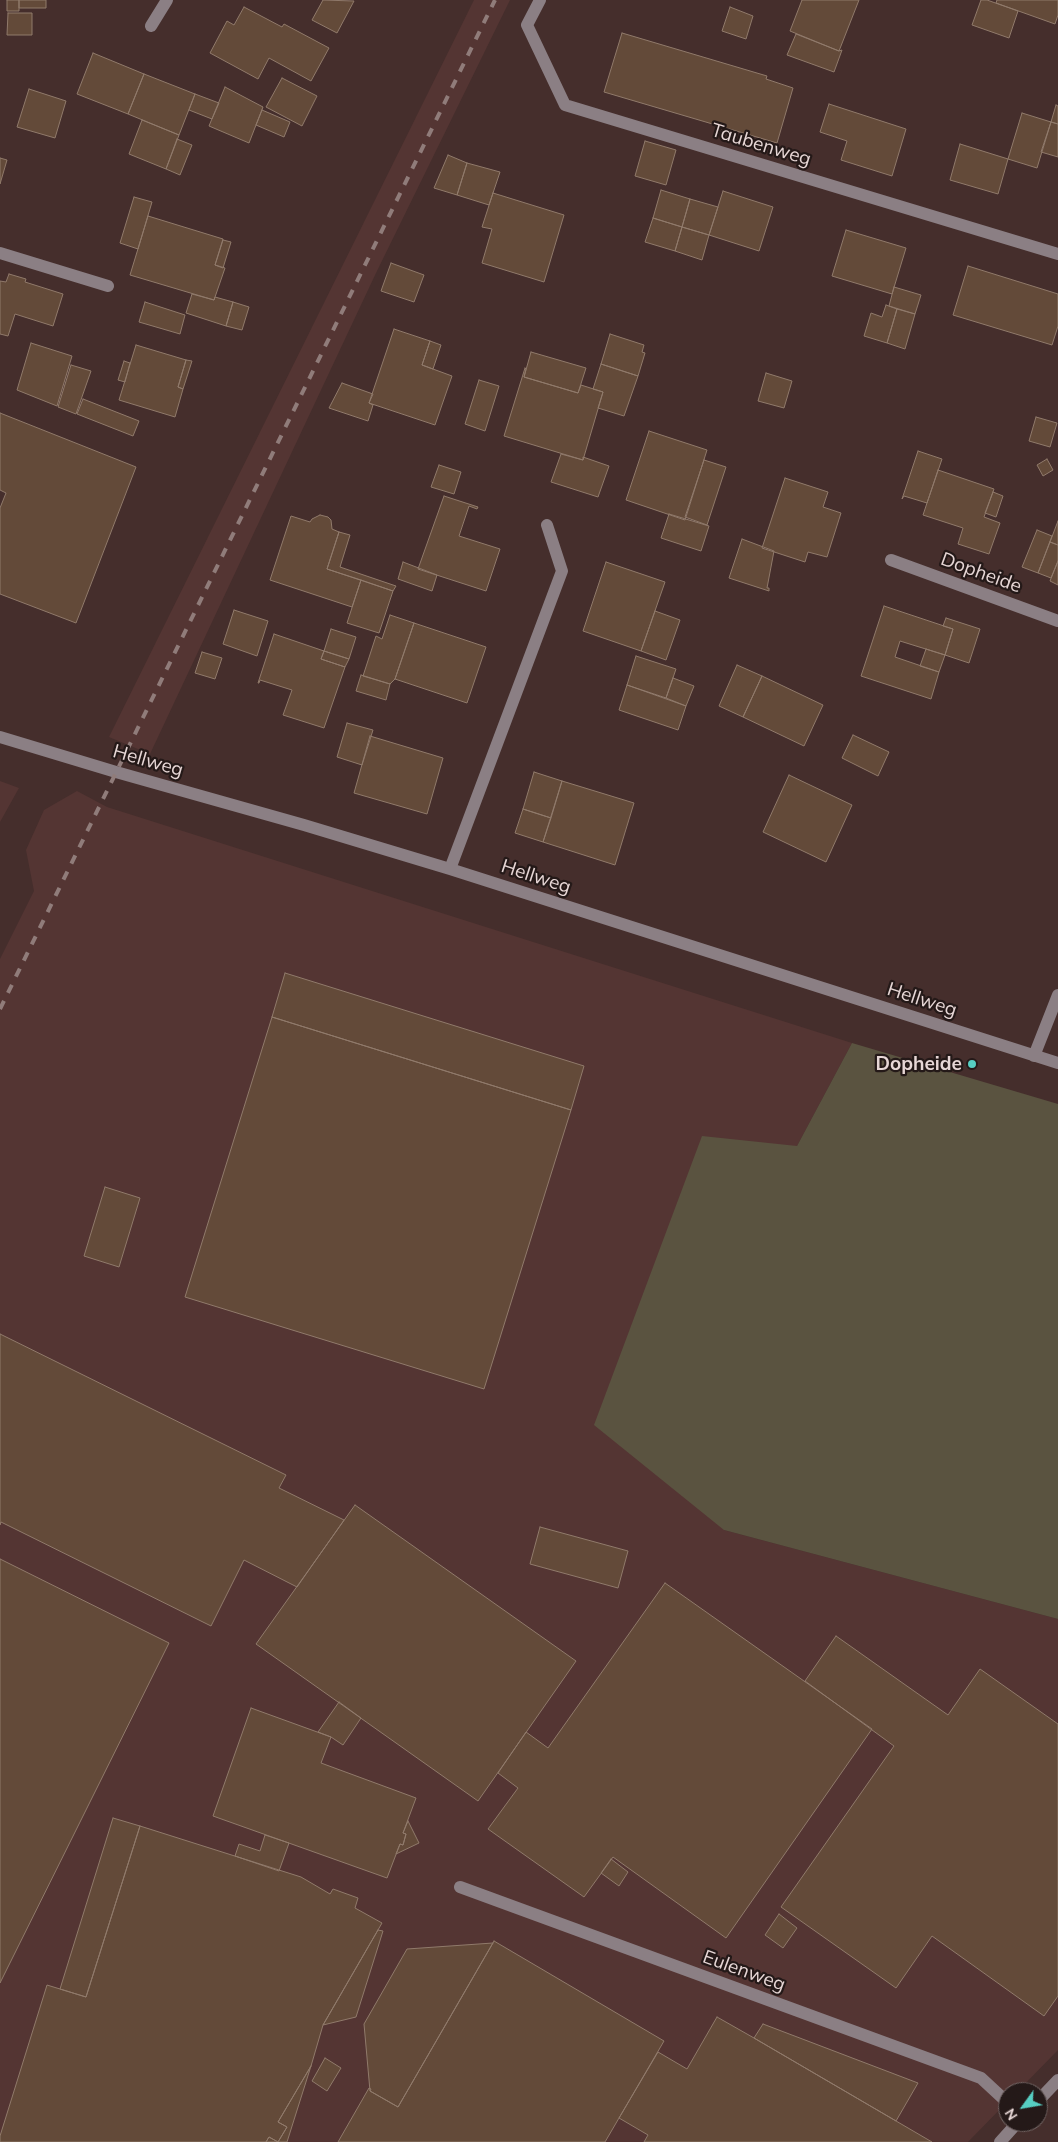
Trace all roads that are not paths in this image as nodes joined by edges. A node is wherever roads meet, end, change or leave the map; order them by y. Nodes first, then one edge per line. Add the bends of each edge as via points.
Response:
1 (167, 0) edge
2 (540, 0) edge
3 (151, 26) dead end
4 (0, 253) edge
5 (1058, 254) edge
6 (108, 286) dead end
7 (547, 525) dead end
8 (891, 560) dead end
9 (1058, 621) edge
10 (0, 736) edge
11 (450, 869) junction
12 (1058, 995) edge
13 (1034, 1056) junction
14 (1058, 1063) edge
15 (460, 1887) dead end
16 (1058, 2080) edge
17 (1048, 2090) edge
18 (998, 2094) edge
19 (1009, 2132) edge
20 (1000, 2142) edge

1 - 3 street
2 - 5 street, Taubenweg via 527,25 565,105
4 - 6 street
7 - 11 street via 562,571
8 - 9 street, Dopheide
10 - 11 street, Hellweg
11 - 13 street, Hellweg
12 - 13 street
13 - 14 street, Hellweg
15 - 18 street, Eulenweg via 981,2078
16 - 17 street
19 - 20 street

